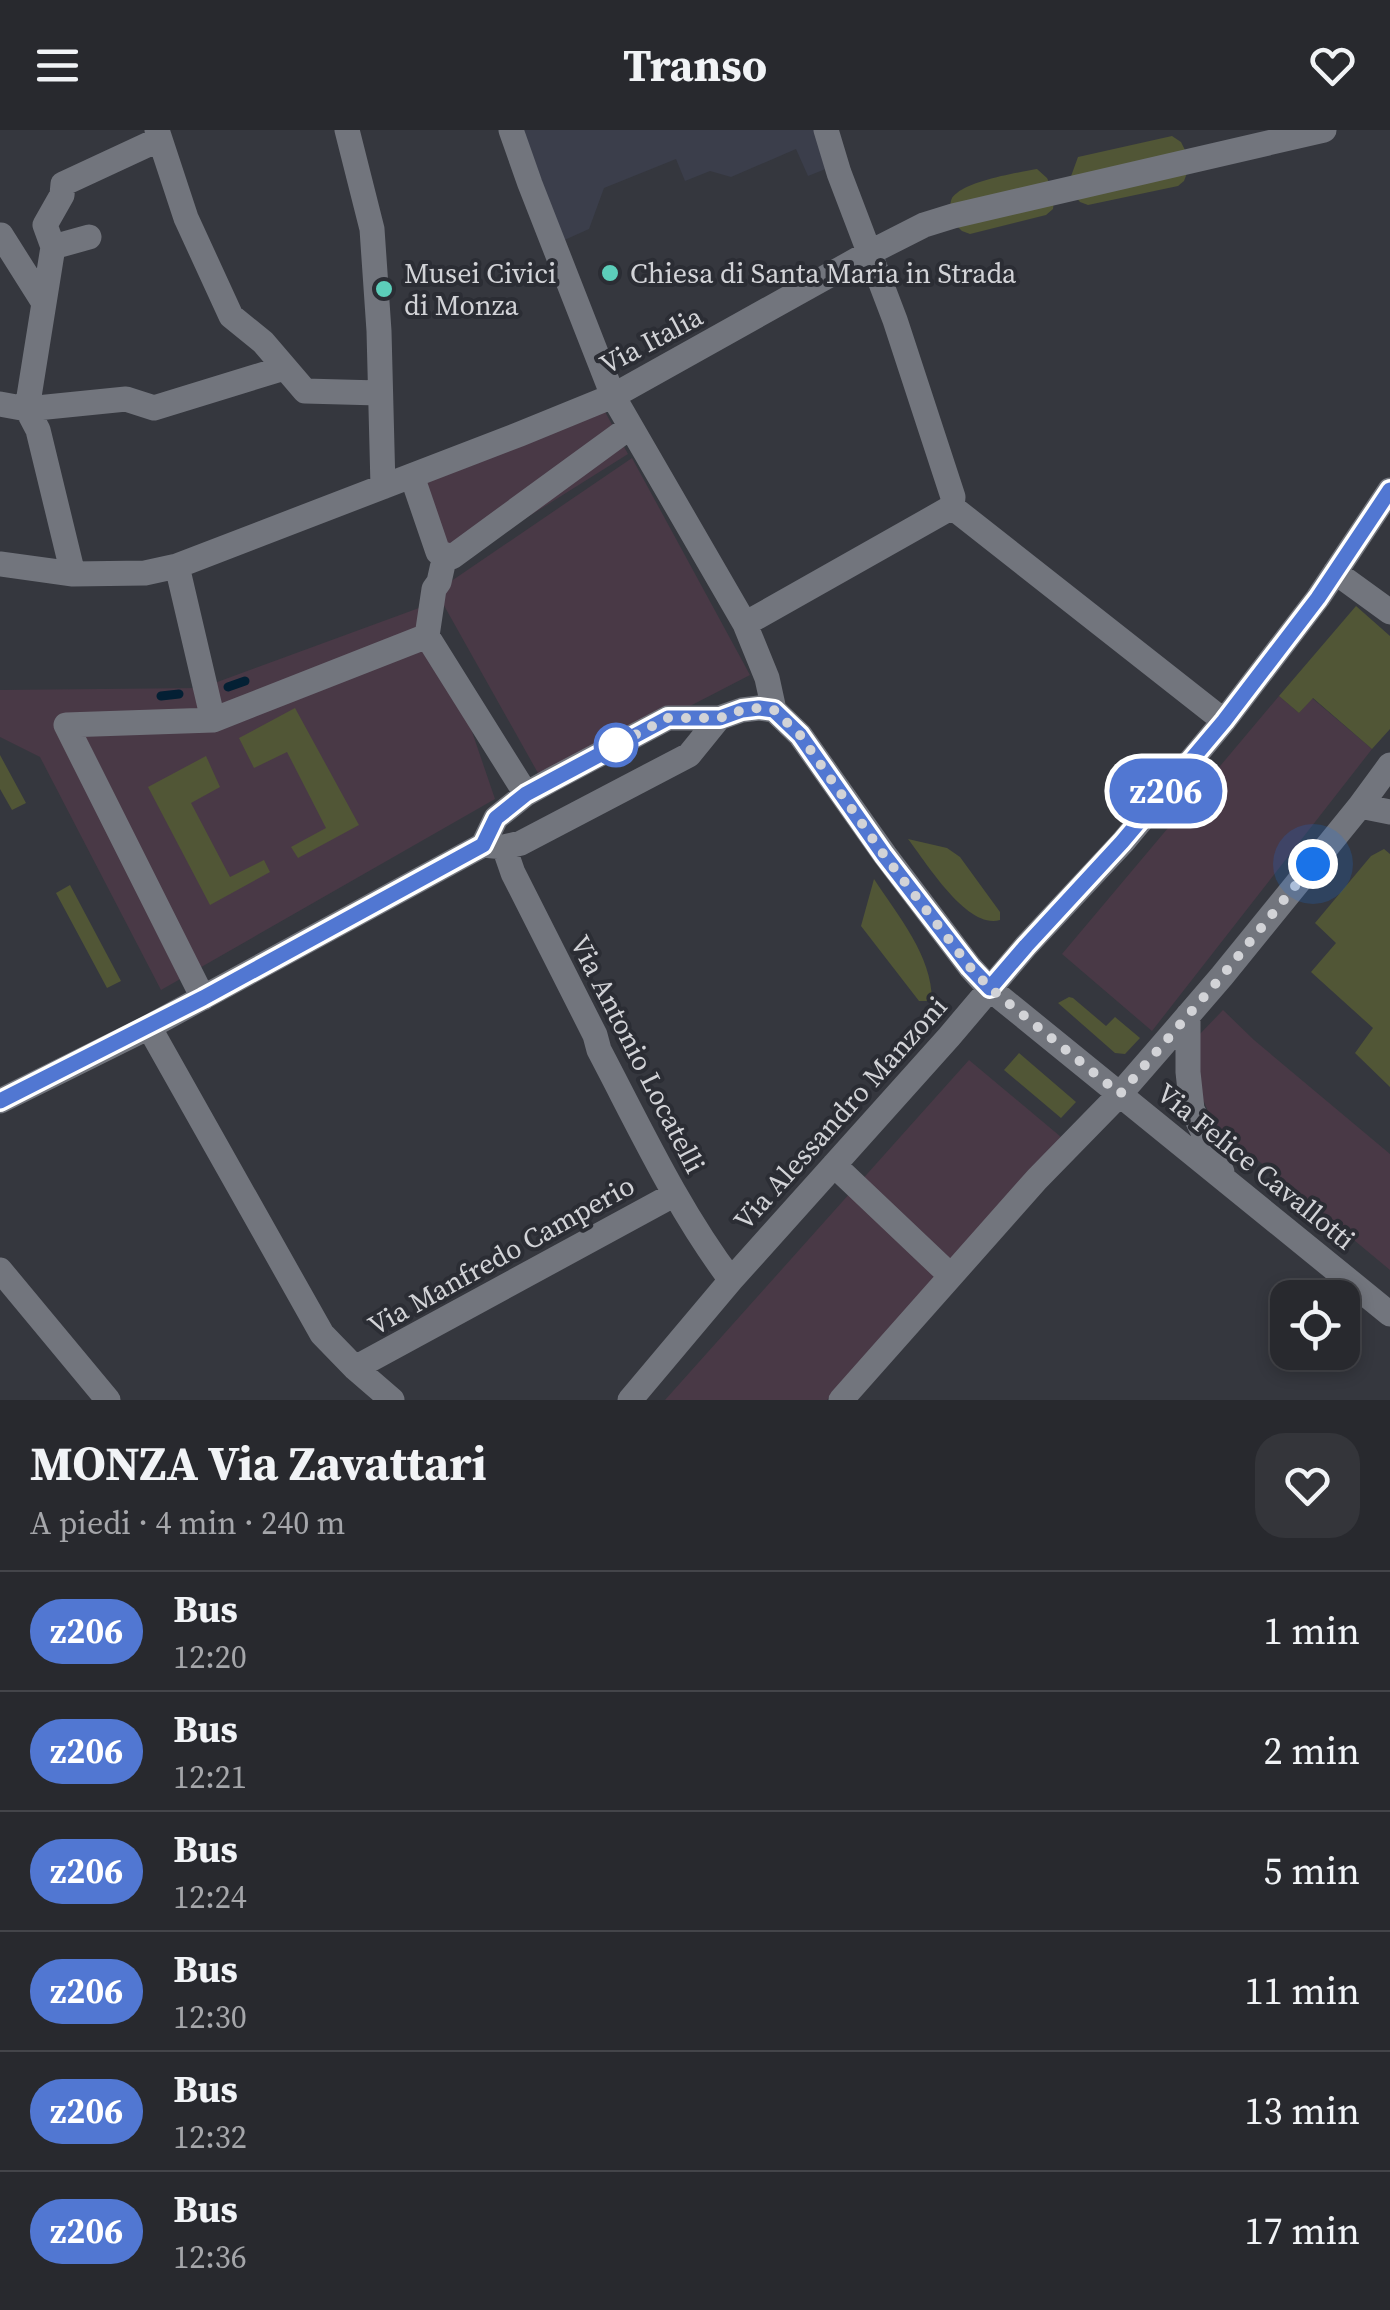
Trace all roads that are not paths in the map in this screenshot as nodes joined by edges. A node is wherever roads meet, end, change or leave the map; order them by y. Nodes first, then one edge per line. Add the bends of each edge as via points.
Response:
1 (347, 130) edge
2 (511, 130) edge
3 (826, 130) edge
4 (1324, 130) edge
5 (158, 134) edge
6 (1, 235) edge
7 (89, 237) dead end
8 (53, 246) junction
9 (869, 253) junction
10 (44, 303) junction
11 (284, 368) junction
12 (379, 393) junction
13 (613, 396) junction
14 (0, 404) edge
15 (33, 420) junction
16 (630, 427) junction
17 (412, 476) junction
18 (383, 486) junction
19 (1390, 490) edge
20 (952, 507) junction
21 (0, 564) edge
22 (178, 566) junction
23 (1335, 572) junction
24 (442, 573) junction
25 (73, 574) junction
26 (1390, 612) edge
27 (745, 624) junction
28 (427, 636) junction
29 (774, 710) junction
30 (720, 718) junction
31 (213, 720) junction
32 (1224, 721) junction
33 (1390, 766) edge
34 (526, 794) junction
35 (1360, 806) junction
36 (1390, 812) edge
37 (494, 846) junction
38 (990, 988) junction
39 (203, 998) junction
40 (1188, 1015) junction
41 (149, 1026) junction
42 (1120, 1094) junction
43 (0, 1102) edge
44 (834, 1165) junction
45 (1226, 1181) junction
46 (675, 1194) junction
47 (0, 1270) edge
48 (950, 1276) junction
49 (732, 1280) junction
50 (1390, 1314) edge
51 (354, 1368) junction
52 (108, 1400) edge
53 (392, 1400) edge
54 (630, 1400) edge
55 (841, 1400) edge

1 - 12 street via 372,230
2 - 13 street
3 - 9 street
4 - 9 street, Via Italia via 953,216
5 - 8 street via 63,184 45,224
5 - 11 street via 186,218 231,316
6 - 10 street
7 - 8 street
8 - 10 street
9 - 13 street, Via Italia
9 - 20 street
10 - 15 street
11 - 12 street via 305,390
11 - 15 street via 154,408 126,399
12 - 18 street
13 - 16 street
13 - 17 street, Via Italia
14 - 15 street
15 - 25 street
16 - 24 street via 452,557
16 - 27 street
17 - 18 street, Via Italia
17 - 24 street
18 - 22 street, Via Italia
19 - 23 street, Via Alessandro Manzoni
20 - 27 street
20 - 32 street
21 - 25 street, Via Italia
22 - 25 street, Via Italia
22 - 31 street
23 - 26 street
23 - 32 street, Via Alessandro Manzoni
24 - 28 street
27 - 29 street
28 - 31 street
28 - 34 street
29 - 30 street
29 - 38 street, Via Felice Cavallotti via 800,735
30 - 34 street via 668,718
30 - 37 street via 689,755 534,837
31 - 39 street via 66,725
32 - 38 street, Via Alessandro Manzoni
33 - 35 street
34 - 37 street via 496,818
35 - 36 street
35 - 40 street
37 - 39 street
37 - 46 street, Via Antonio Locatelli
38 - 42 street, Via Felice Cavallotti
38 - 44 street, Via Alessandro Manzoni
39 - 41 street
40 - 42 street
40 - 45 street via 1192,1109
41 - 43 street
41 - 51 street via 322,1334
42 - 45 street, Via Felice Cavallotti
42 - 48 street
44 - 48 street
44 - 49 street, Via Alessandro Manzoni
45 - 50 street, Via Felice Cavallotti
46 - 49 street, Via Antonio Locatelli
46 - 51 street, Via Manfredo Camperio
47 - 52 street
48 - 55 street
49 - 54 street, Via Alessandro Manzoni
51 - 53 street

